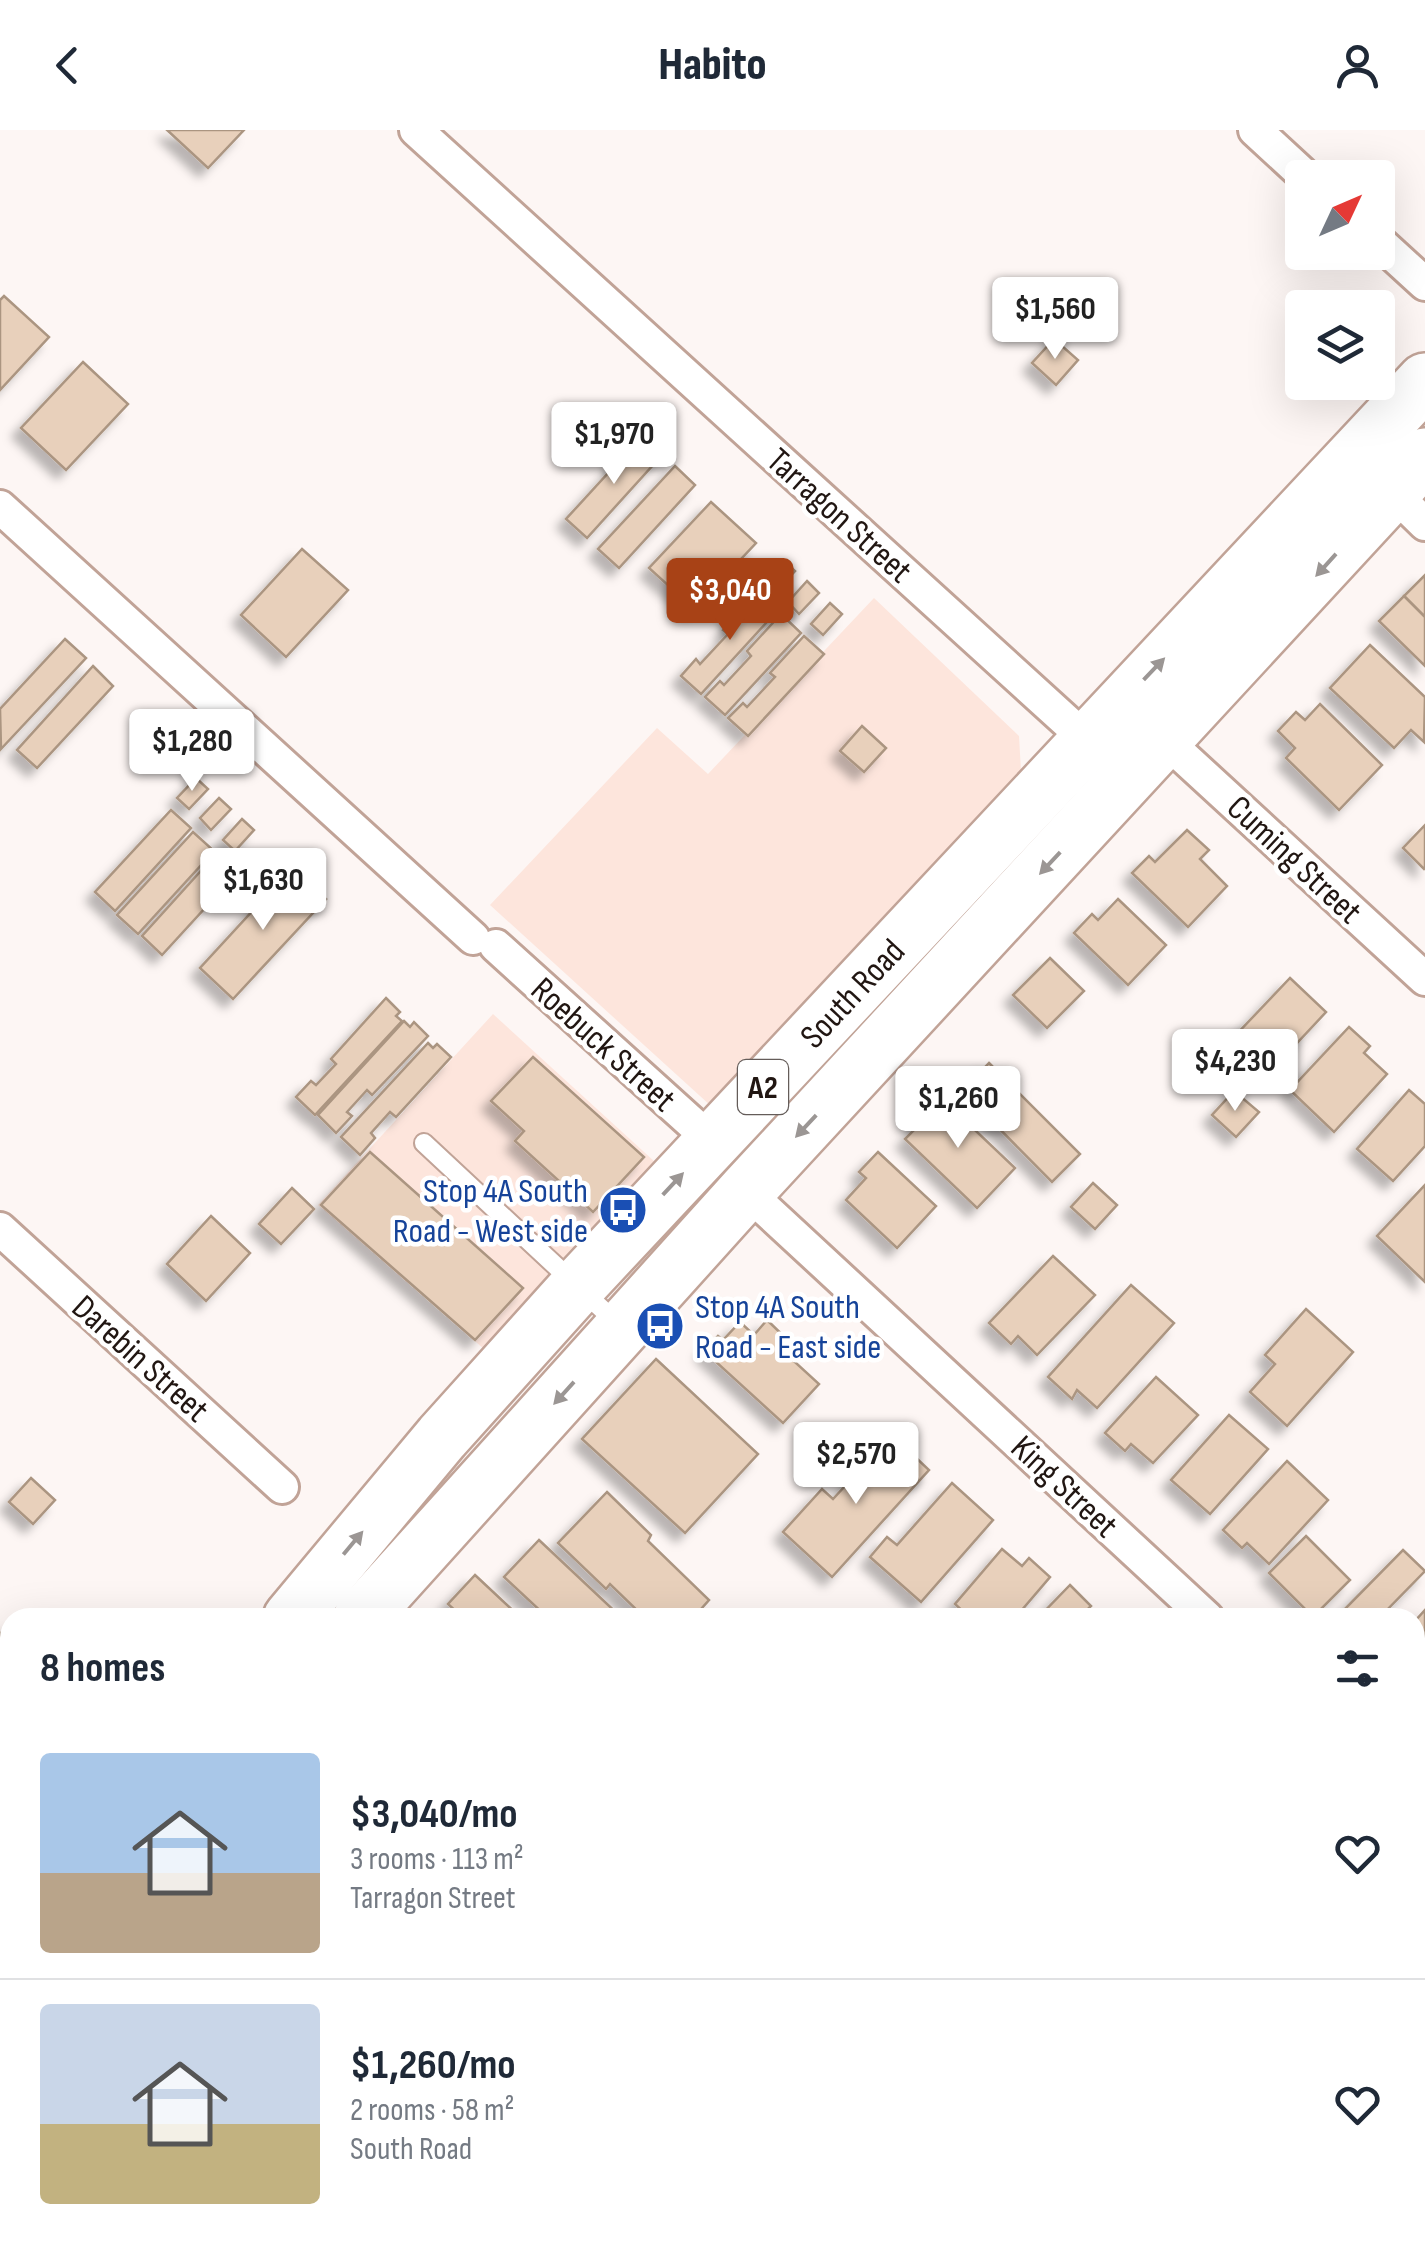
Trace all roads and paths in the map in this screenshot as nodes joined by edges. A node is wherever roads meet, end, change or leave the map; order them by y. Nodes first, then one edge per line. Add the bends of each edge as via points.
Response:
1 (416, 130) edge
2 (1254, 130) edge
3 (1287, 160) edge
4 (1395, 257) edge
5 (1425, 284) edge
6 (1425, 381) edge
7 (1400, 482) edge
8 (0, 507) edge
9 (1240, 659) junction
10 (1086, 739) junction
11 (1164, 740) junction
12 (1092, 818) junction
13 (1425, 979) edge
14 (713, 1142) junction
15 (424, 1143) dead end
16 (746, 1191) junction
17 (0, 1229) edge
18 (576, 1288) junction
19 (622, 1328) junction
20 (282, 1487) dead end
21 (298, 1608) edge
22 (370, 1608) edge
23 (1196, 1608) edge

1 - 10 street, Tarragon Street
2 - 3 street
4 - 5 street
6 - 7 highway, South Road / A2
7 -> 9 highway, South Road / A2
10 -> 7 highway, South Road / A2
8 - 14 street, Roebuck Street
9 - 10 highway via 1120,746 1104,750
9 - 11 highway, South Road / A2
10 - 12 highway via 1098,764
10 - 14 highway, South Road / A2
11 - 12 highway, South Road / A2
11 - 13 street, Cuming Street
12 -> 16 highway, South Road / A2
18 -> 14 highway, South Road / A2
15 - 18 lane
16 - 19 highway, South Road / A2
16 - 23 street, King Street
17 - 20 street, Darebin Street
18 - 19 lane
21 -> 18 highway, South Road / A2
19 -> 22 highway, South Road / A2

